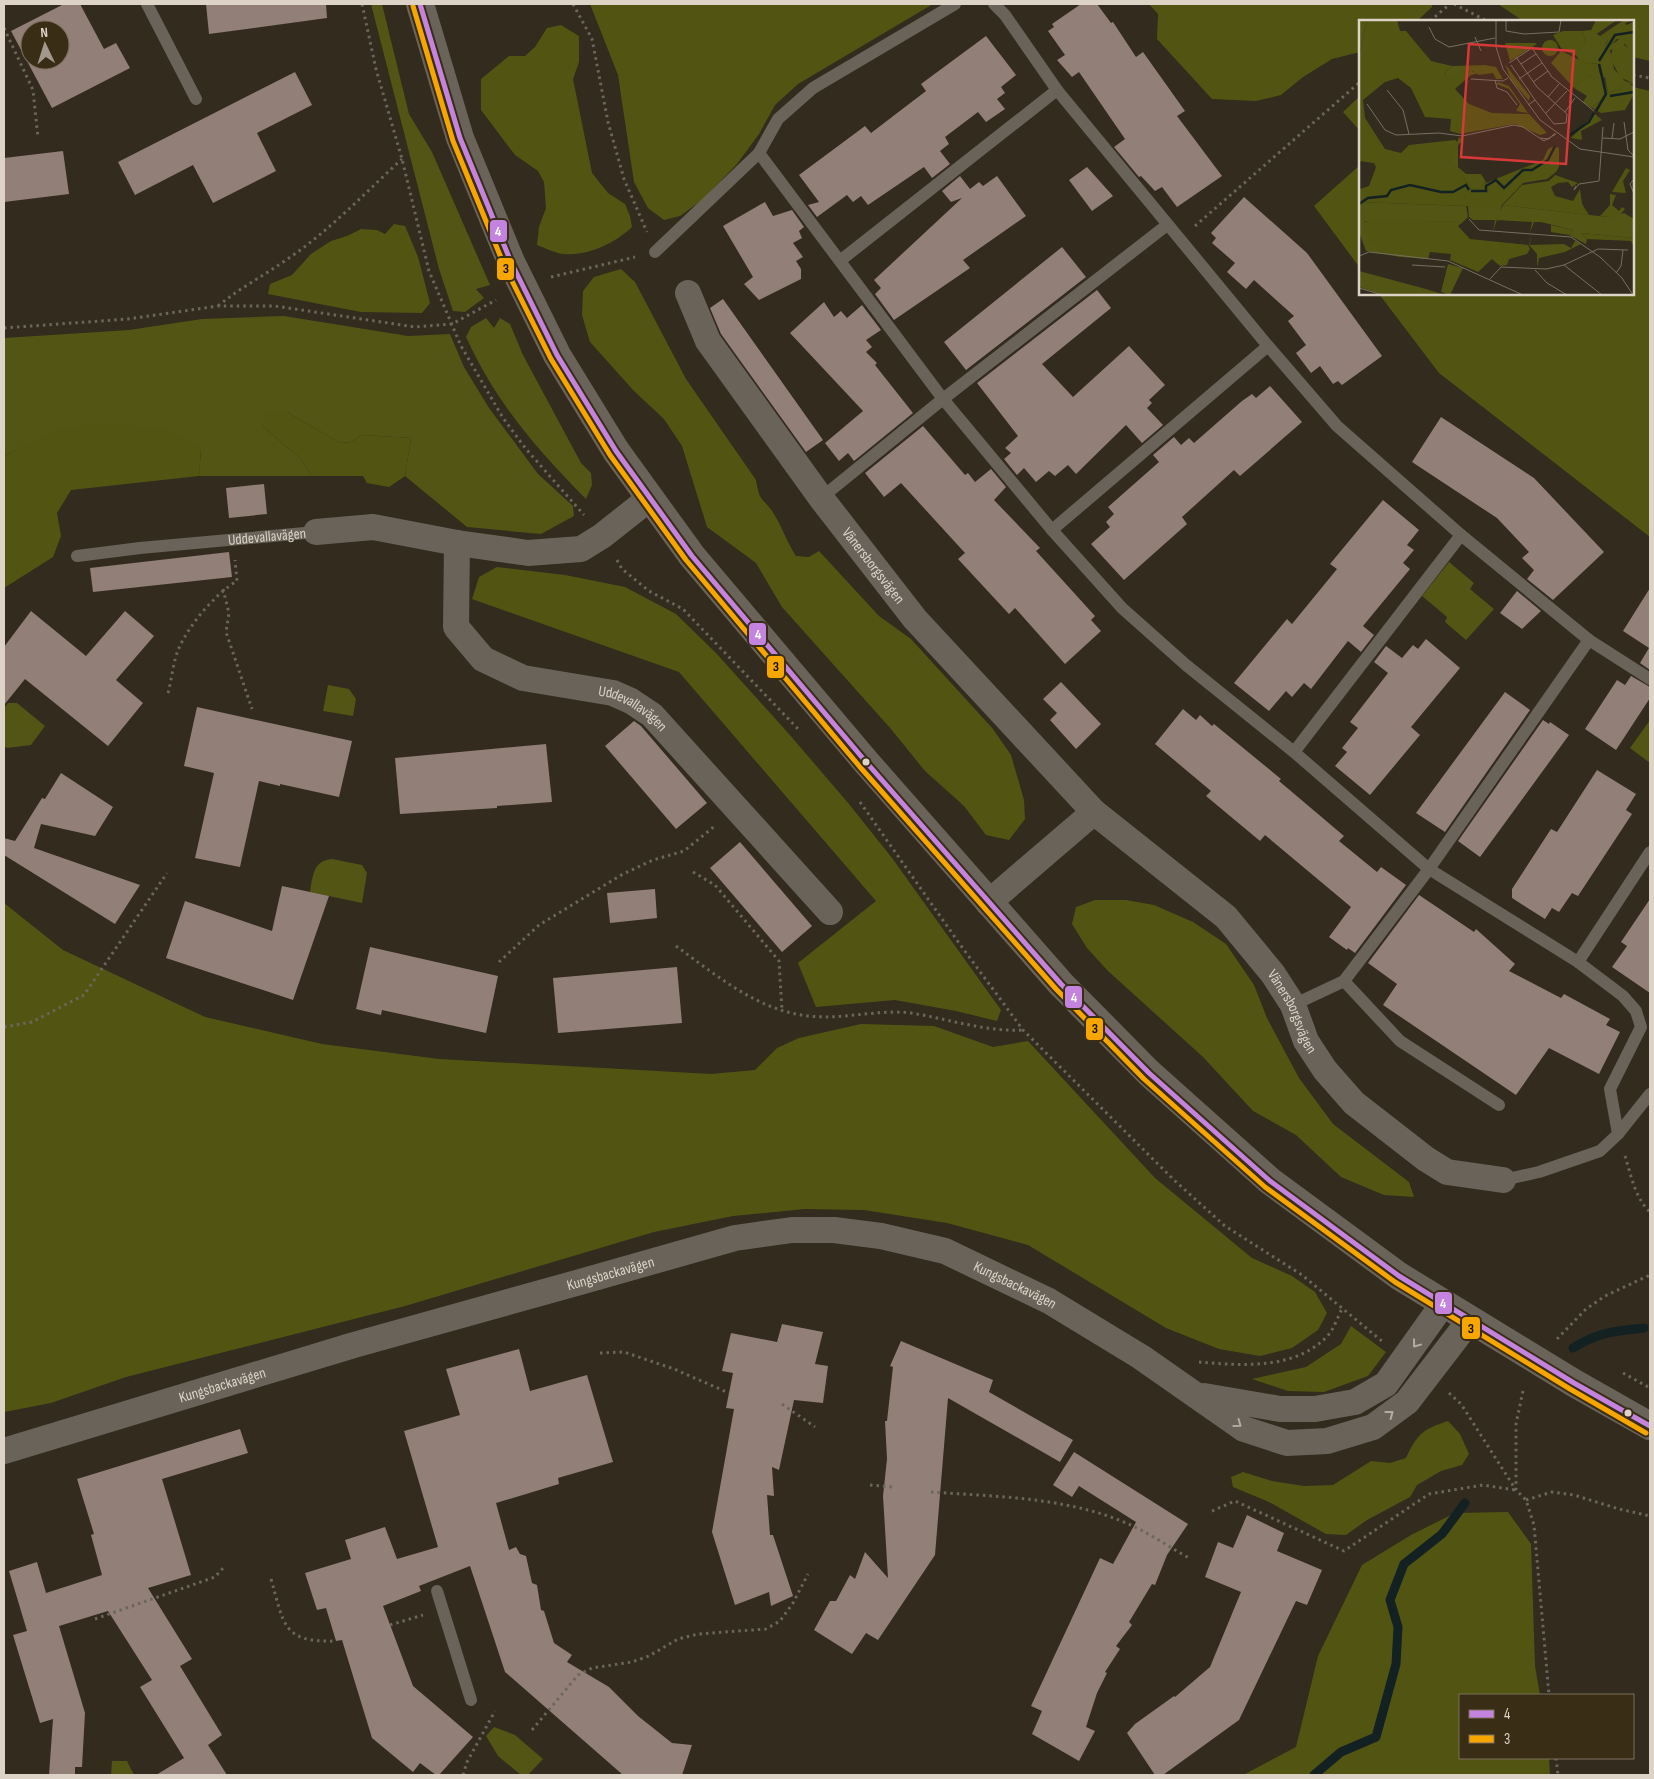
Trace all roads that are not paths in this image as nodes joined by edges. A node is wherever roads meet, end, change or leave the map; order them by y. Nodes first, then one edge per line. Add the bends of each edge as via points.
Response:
1 (147, 4) edge
2 (420, 4) edge
3 (955, 4) edge
4 (994, 4) edge
5 (1057, 90) junction
6 (196, 99) dead end
7 (759, 153) junction
8 (1167, 225) junction
9 (655, 252) road end
10 (841, 260) junction
11 (688, 293) dead end
12 (1268, 346) junction
13 (944, 399) junction
14 (650, 498) junction
15 (821, 498) junction
16 (1052, 530) junction
17 (316, 532) joint
18 (1461, 535) junction
19 (457, 543) junction
20 (76, 556) dead end
21 (1589, 640) junction
22 (1650, 678) edge
23 (1294, 752) junction
24 (1094, 812) junction
25 (1650, 852) edge
26 (1430, 869) junction
27 (988, 903) junction
28 (830, 912) dead end
29 (1578, 962) junction
30 (1344, 981) junction
31 (1293, 1005) junction
32 (1650, 1094) edge
33 (1499, 1105) dead end
34 (1618, 1134) junction
35 (1503, 1180) joint
36 (1443, 1304) junction
37 (1470, 1320) junction
38 (1198, 1395) junction
39 (1650, 1426) edge
40 (4, 1451) edge
41 (436, 1591) dead end
42 (471, 1700) dead end

1 - 6 lane
2 - 14 street via 460,138 511,262 556,355 616,452
3 - 7 lane via 813,88 778,119
4 - 5 lane
5 - 8 lane
5 - 10 lane
7 - 9 lane
7 - 10 lane
8 - 12 lane
8 - 13 lane
10 - 13 lane
11 - 15 street, Vänersborgsvägen via 708,341
12 - 16 lane
12 - 18 lane via 1338,426
13 - 15 lane
13 - 16 lane
14 - 19 street, Uddevallavägen via 581,549 528,553
14 - 27 street via 692,556
15 - 24 street, Vänersborgsvägen via 915,619
16 - 23 lane via 1122,608 1186,665
17 - 19 street, Uddevallavägen via 373,528
17 - 20 lane, Uddevallavägen
18 - 21 lane
18 - 23 lane
19 - 28 street, Uddevallavägen via 456,627 483,660 523,678 613,693 652,715
21 - 22 lane
21 - 26 lane
23 - 26 lane
24 - 27 street
24 - 31 street, Vänersborgsvägen via 1226,917 1273,974
25 - 29 lane
26 - 29 lane
26 - 30 lane
27 - 36 street via 1062,984 1203,1124 1270,1181 1399,1276
29 - 34 lane via 1624,996 1636,1011 1641,1027 1610,1089
30 - 31 lane
30 - 33 lane via 1400,1041
31 - 35 street, Vänersborgsvägen via 1306,1041 1325,1070 1354,1103 1447,1172
32 - 34 lane
34 - 35 lane via 1600,1151 1539,1172
36 - 37 street
36 -> 38 street, Kungsbackavägen via 1386,1384 1355,1402 1315,1409 1280,1409
38 -> 37 street, Kungsbackavägen via 1244,1428 1287,1443 1327,1441 1373,1427 1407,1402
37 - 39 street
38 - 40 street, Kungsbackavägen via 1049,1302 945,1251 881,1236 834,1230 792,1230 735,1238 616,1271 354,1345
41 - 42 lane

